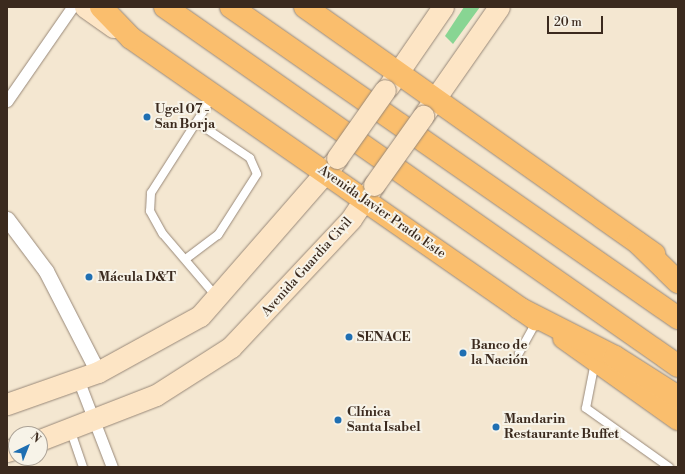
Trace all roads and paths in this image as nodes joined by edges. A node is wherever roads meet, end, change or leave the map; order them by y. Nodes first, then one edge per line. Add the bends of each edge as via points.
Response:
1 (72, 7) edge
2 (85, 7) edge
3 (101, 7) edge
4 (165, 7) edge
5 (231, 7) edge
6 (305, 7) edge
7 (444, 7) edge
8 (499, 7) edge
9 (131, 38) junction
10 (398, 72) junction
11 (214, 95) junction
12 (435, 97) junction
13 (7, 101) edge
14 (198, 123) junction
15 (332, 165) junction
16 (370, 192) junction
17 (7, 219) edge
18 (638, 243) junction
19 (187, 258) junction
20 (678, 271) edge
21 (678, 282) edge
22 (217, 297) junction
23 (519, 308) junction
24 (678, 318) edge
25 (538, 320) junction
26 (519, 353) dead end
27 (596, 361) junction
28 (678, 366) edge
29 (98, 372) junction
30 (78, 379) junction
31 (678, 397) edge
32 (7, 404) edge
33 (678, 419) edge
34 (94, 420) junction
35 (70, 429) junction
36 (48, 437) edge
37 (83, 467) edge
38 (112, 467) edge
39 (669, 467) edge

1 - 13 street
2 - 9 main road, Avenida Javier Prado Este
3 - 9 main road
4 - 28 main road
5 - 24 main road
6 - 10 main road
7 - 10 main road
8 - 12 main road, Avenida Guardia Civil
9 - 11 main road, Avenida Javier Prado Este
10 - 12 main road
10 - 15 main road, bridge
11 - 14 lane
11 - 15 main road, Avenida Javier Prado Este
12 - 16 main road, Avenida Guardia Civil, bridge
12 - 18 main road
14 - 19 lane via 151,193 153,221
14 - 19 lane via 250,158 257,174 218,235
15 - 16 main road, Avenida Javier Prado Este
15 - 22 main road
16 - 23 main road, Avenida Javier Prado Este
16 - 34 main road, Avenida Guardia Civil via 282,296 231,347 156,395
17 - 29 street via 46,271
18 - 20 main road
18 - 21 main road
19 - 22 lane
22 - 29 main road via 200,316
23 - 25 main road, Avenida Javier Prado Este
23 - 31 main road via 614,357
25 - 26 lane
25 - 27 main road, Avenida Javier Prado Este
27 - 33 main road, Avenida Javier Prado Este
27 - 39 lane via 586,408
29 - 30 main road
30 - 32 main road
30 - 34 street
34 - 35 main road, Avenida Guardia Civil
34 - 38 street
35 - 36 main road, Avenida Guardia Civil
35 - 37 lane

